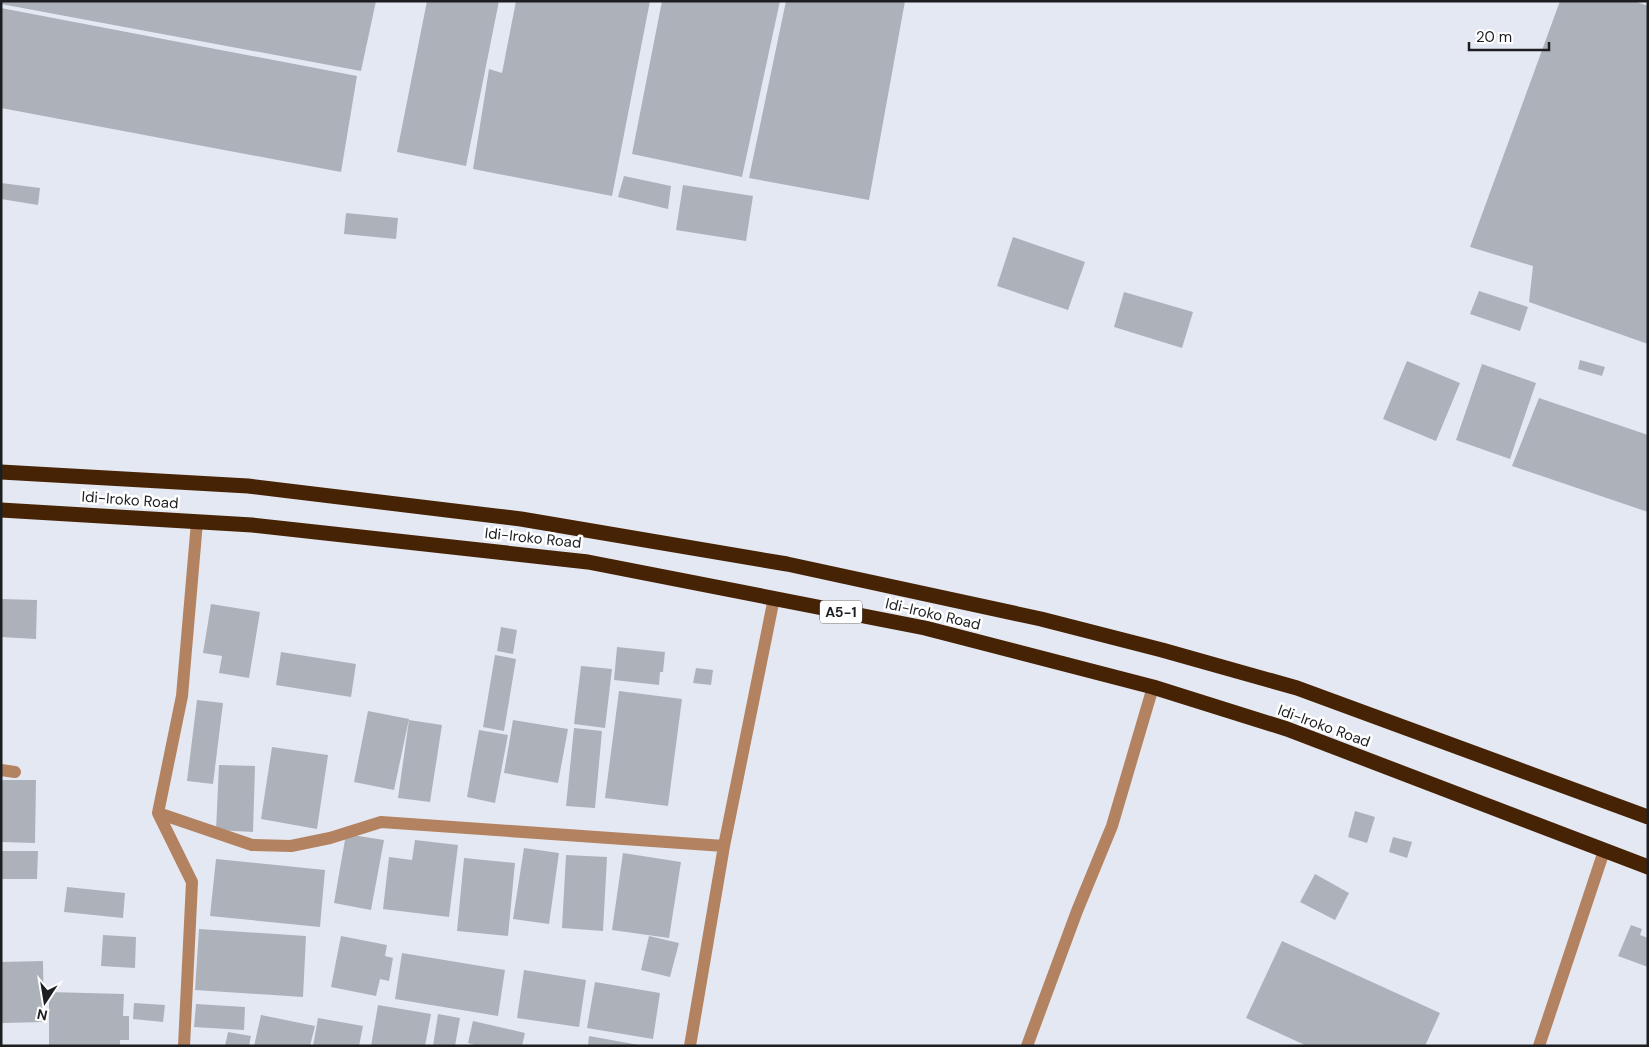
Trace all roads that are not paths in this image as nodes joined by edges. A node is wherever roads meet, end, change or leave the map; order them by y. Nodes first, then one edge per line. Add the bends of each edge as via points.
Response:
1 (1, 472) edge
2 (1, 510) edge
3 (197, 522) junction
4 (774, 598) junction
5 (1153, 687) junction
6 (1, 770) edge
7 (15, 772) dead end
8 (158, 813) junction
9 (1648, 816) edge
10 (724, 846) junction
11 (1604, 851) junction
12 (1648, 867) edge
13 (184, 1046) edge
14 (690, 1046) edge
15 (1027, 1046) edge
16 (1539, 1046) edge

1 - 9 highway, A5-1 via 248,486 520,519 787,564 1041,619 1298,688
2 - 3 highway, Idi-Iroko Road / A5-1
3 - 4 highway, Idi-Iroko Road / A5-1 via 252,525 588,562
3 - 8 street via 182,696
4 - 5 highway, Idi-Iroko Road / A5-1 via 925,628
4 - 10 street
5 - 11 highway, Idi-Iroko Road / A5-1 via 1287,729
5 - 15 street via 1112,826
6 - 7 street
8 - 10 street via 252,845 291,846 381,822
8 - 13 street via 192,882
10 - 14 street
11 - 12 highway, Idi-Iroko Road / A5-1
11 - 16 street

